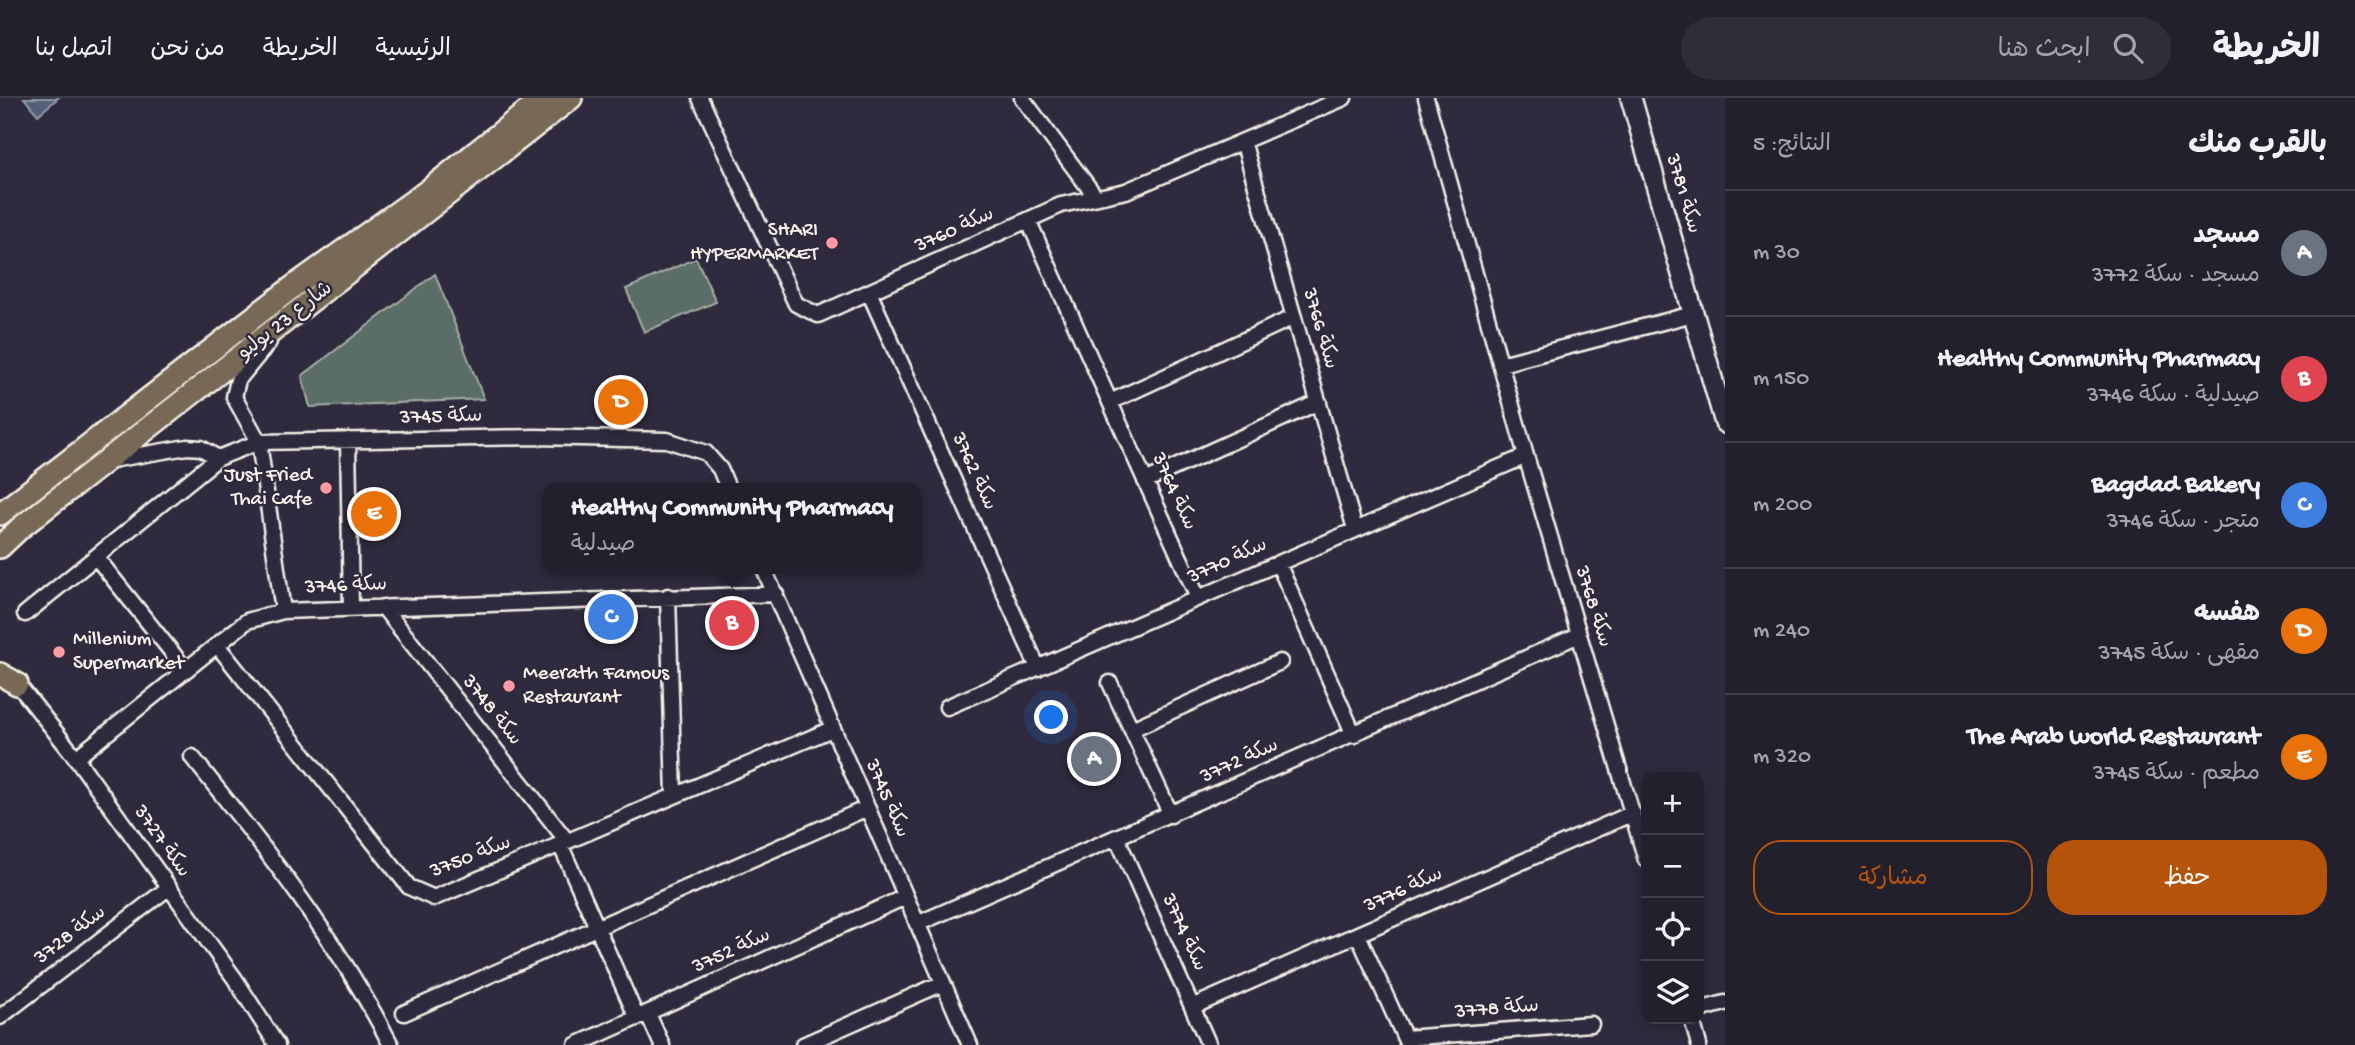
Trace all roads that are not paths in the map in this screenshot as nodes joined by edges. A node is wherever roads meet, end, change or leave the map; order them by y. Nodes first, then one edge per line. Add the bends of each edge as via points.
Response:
1 (544, 98) edge
2 (571, 98) edge
3 (700, 98) edge
4 (1022, 98) edge
5 (1344, 98) edge
6 (1426, 98) edge
7 (1631, 98) edge
8 (1243, 141) junction
9 (1095, 197) junction
10 (1029, 222) junction
11 (869, 292) junction
12 (1693, 314) junction
13 (1294, 317) junction
14 (283, 324) junction
15 (1501, 365) junction
16 (1110, 402) junction
17 (1319, 402) junction
18 (1725, 423) edge
19 (348, 440) junction
20 (259, 442) junction
21 (1526, 456) junction
22 (218, 458) junction
23 (110, 460) junction
24 (1145, 481) junction
25 (727, 483) edge
26 (0, 514) edge
27 (1355, 529) junction
28 (0, 547) edge
29 (96, 557) junction
30 (1278, 563) junction
31 (766, 574) edge
32 (776, 594) junction
33 (668, 596) junction
34 (1198, 598) junction
35 (383, 607) junction
36 (351, 608) junction
37 (283, 611) junction
38 (25, 614) dead end
39 (1578, 635) junction
40 (217, 645) junction
41 (1280, 662) dead end
42 (1038, 668) junction
43 (4, 670) edge
44 (186, 670) junction
45 (1110, 683) dead end
46 (947, 707) dead end
47 (832, 729) junction
48 (1132, 729) junction
49 (1354, 735) junction
50 (192, 757) dead end
51 (76, 758) junction
52 (674, 795) junction
53 (867, 808) junction
54 (1633, 813) junction
55 (1171, 815) junction
56 (1118, 838) junction
57 (1641, 842) edge
58 (563, 843) junction
59 (167, 889) junction
60 (905, 897) junction
61 (917, 925) junction
62 (597, 928) junction
63 (1358, 934) junction
64 (943, 983) junction
65 (1725, 1003) edge
66 (1192, 1007) junction
67 (1704, 1009) edge
68 (1, 1013) edge
69 (404, 1013) dead end
70 (643, 1016) junction
71 (1591, 1024) dead end
72 (1693, 1024) edge
73 (1407, 1041) edge
74 (277, 1045) edge
75 (391, 1045) edge
76 (576, 1045) edge
77 (662, 1045) edge
78 (803, 1045) edge
79 (970, 1045) edge
80 (1209, 1045) edge
81 (1699, 1045) edge

1 - 26 main road, شارع 23 يوليو
2 - 14 main road, شارع 23 يوليو
3 - 11 street, سكة 3760 via 796,304 818,315
4 - 9 street
5 - 8 street, سكة 3760
6 - 15 street, سكة 3768
7 - 12 street, سكة 3781
8 - 9 street, سكة 3760 via 1126,191
8 - 13 street, سكة 3766
9 - 10 street, سكة 3760 via 1061,205
10 - 11 street, سكة 3760
10 - 16 street, سكة 3764
11 - 42 street, سكة 3762
12 - 15 street
12 - 18 street, سكة 3781
13 - 16 street
13 - 17 street, سكة 3766
14 - 20 street via 237,380 234,397
14 - 23 main road, شارع 23 يوليو
15 - 21 street, سكة 3768
16 - 24 street, سكة 3764
17 - 24 street
17 - 27 street, سكة 3766
19 - 20 street, سكة 3745
19 - 25 street, سكة 3745 via 667,440 706,453
19 - 36 street
20 - 22 street
20 - 37 street
21 - 27 street, سكة 3770
21 - 39 street, سكة 3768
22 - 23 street via 201,448 187,447
22 - 29 street
23 - 28 main road, شارع 23 يوليو
24 - 34 street, سكة 3764
27 - 30 street, سكة 3770
29 - 38 street
29 - 44 street
30 - 34 street, سكة 3770
30 - 49 street
31 - 32 street, سكة 3745
32 - 33 street, سكة 3746
32 - 47 street, سكة 3745
33 - 35 street, سكة 3746
33 - 52 street
34 - 42 street, سكة 3770
35 - 36 street, سكة 3746
35 - 58 street, سكة 3748
36 - 37 street, سكة 3746
37 - 40 street, سكة 3746 via 247,621
39 - 49 street, سكة 3772
39 - 54 street, سكة 3768
40 - 44 street, سكة 3746
40 - 58 street, سكة 3750 via 409,887 434,898
41 - 48 street
42 - 46 street, سكة 3770
43 - 51 street, سكة 3727
44 - 51 street, سكة 3746
45 - 48 street
47 - 52 street, سكة 3750
47 - 53 street, سكة 3745
48 - 55 street
49 - 55 street, سكة 3772
50 - 75 street via 275,860 358,981
51 - 59 street, سكة 3727
52 - 58 street, سكة 3750
53 - 60 street, سكة 3745
53 - 62 street
54 - 57 street, سكة 3768
54 - 63 street, سكة 3776
55 - 56 street, سكة 3772
56 - 61 street, سكة 3772
56 - 66 street, سكة 3774
58 - 62 street, سكة 3748
59 - 68 street, سكة 3728
59 - 74 street, سكة 3727 via 235,979
60 - 61 street, سكة 3745
60 - 70 street, سكة 3752
61 - 64 street, سكة 3745
62 - 69 street
62 - 70 street, سكة 3748
63 - 66 street, سكة 3776
63 - 73 street, سكة 3778
64 - 78 street
64 - 79 street, سكة 3745
65 - 67 street
66 - 80 street, سكة 3774
70 - 76 street, سكة 3752
70 - 77 street, سكة 3748
71 - 73 street, سكة 3778
72 - 81 street

